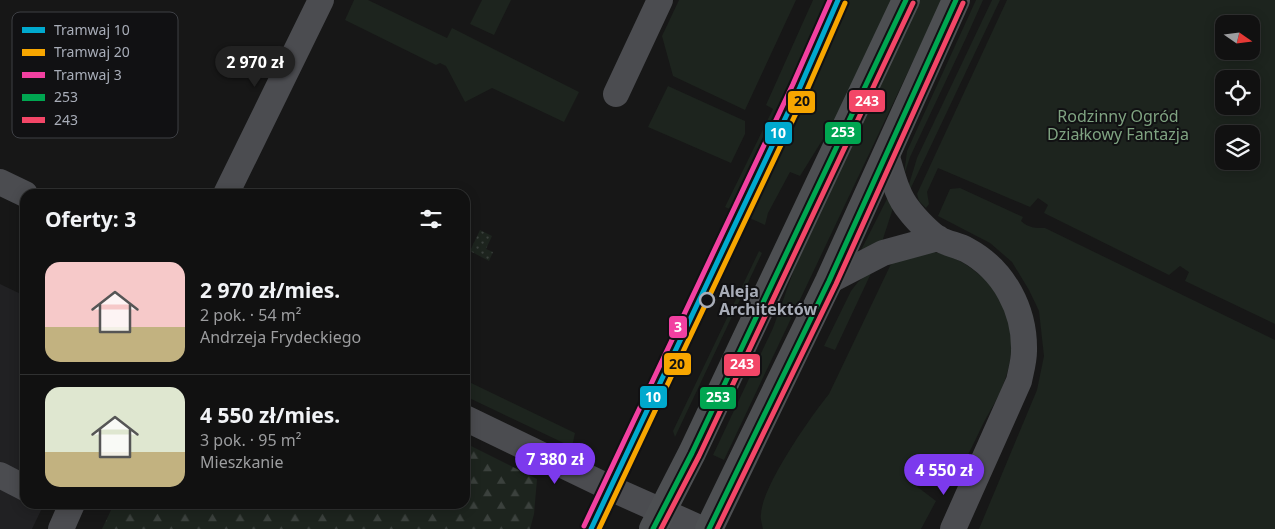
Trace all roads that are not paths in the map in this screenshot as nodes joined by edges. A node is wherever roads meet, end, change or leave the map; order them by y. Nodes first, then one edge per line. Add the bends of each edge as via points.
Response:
1 (321, 0) edge
2 (660, 0) edge
3 (906, 0) edge
4 (956, 0) edge
5 (616, 94) dead end
6 (886, 154) junction
7 (0, 182) edge
8 (228, 189) edge
9 (20, 192) edge
10 (938, 238) junction
11 (828, 282) junction
12 (470, 420) edge
13 (0, 476) edge
14 (20, 486) edge
15 (658, 520) edge
16 (702, 529) edge
17 (709, 529) edge
18 (952, 529) edge

1 - 8 street
2 - 5 street
3 - 15 main road
4 - 6 main road
6 - 10 street via 903,201
6 - 11 main road
7 - 9 street
10 - 11 street via 883,253
10 - 18 street via 986,262 1008,288 1020,314 1023,333 1019,381
11 - 17 main road
12 - 15 street via 589,478
13 - 14 street
15 - 16 street

